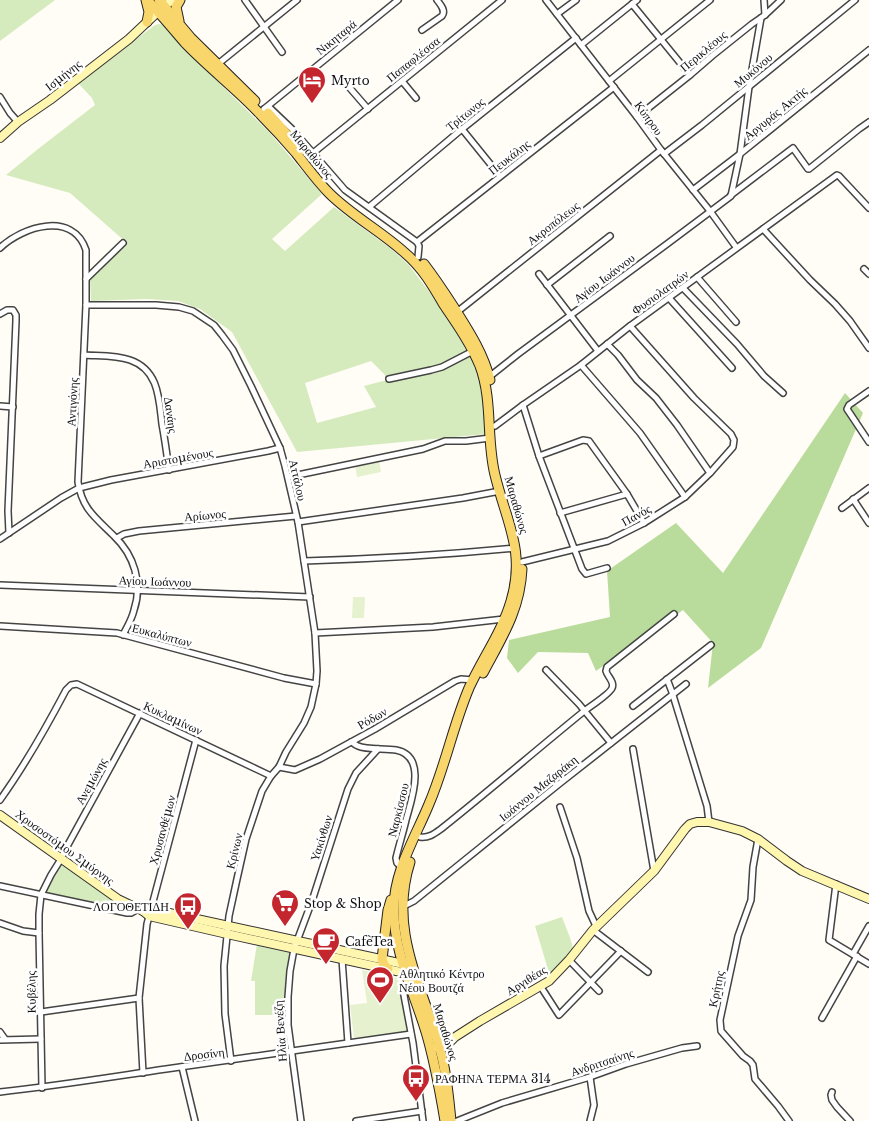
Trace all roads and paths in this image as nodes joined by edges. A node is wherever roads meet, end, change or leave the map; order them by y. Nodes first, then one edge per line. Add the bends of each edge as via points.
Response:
1 (147, 0) edge
2 (173, 0) edge
3 (180, 0) edge
4 (245, 0) edge
5 (297, 0) edge
6 (398, 0) edge
7 (437, 0) edge
8 (502, 0) edge
9 (546, 0) edge
10 (576, 0) edge
11 (710, 0) edge
12 (764, 0) edge
13 (772, 0) edge
14 (855, 0) edge
15 (780, 1) edge
16 (635, 2) edge
17 (162, 9) edge
18 (557, 14) junction
19 (763, 17) junction
20 (144, 26) junction
21 (181, 26) junction
22 (265, 27) junction
23 (422, 30) dead end
24 (576, 38) junction
25 (662, 40) junction
26 (581, 45) junction
27 (869, 50) edge
28 (282, 52) dead end
29 (218, 64) junction
30 (690, 75) junction
31 (342, 78) dead end
32 (402, 81) junction
33 (609, 81) junction
34 (749, 86) junction
35 (614, 87) junction
36 (0, 97) edge
37 (416, 98) dead end
38 (264, 109) junction
39 (368, 109) junction
40 (637, 117) junction
41 (18, 122) junction
42 (869, 122) edge
43 (462, 130) junction
44 (0, 138) edge
45 (662, 152) junction
46 (313, 153) junction
47 (740, 154) junction
48 (500, 176) junction
49 (693, 190) junction
50 (731, 196) junction
51 (369, 207) junction
52 (869, 208) edge
53 (710, 211) junction
54 (763, 229) junction
55 (610, 236) dead end
56 (417, 242) junction
57 (123, 243) dead end
58 (0, 248) edge
59 (736, 248) junction
60 (418, 257) junction
61 (864, 268) dead end
62 (539, 274) dead end
63 (869, 274) edge
64 (697, 277) junction
65 (86, 278) junction
66 (547, 285) junction
67 (683, 288) junction
68 (668, 298) junction
69 (86, 305) junction
70 (457, 312) junction
71 (0, 314) edge
72 (571, 315) junction
73 (736, 322) dead end
74 (630, 326) junction
75 (607, 344) junction
76 (869, 348) edge
77 (598, 351) junction
78 (473, 352) junction
79 (84, 355) junction
80 (581, 365) junction
81 (732, 368) dead end
82 (489, 377) junction
83 (389, 379) dead end
84 (869, 391) edge
85 (783, 394) dead end
86 (523, 405) junction
87 (0, 406) edge
88 (13, 407) junction
89 (495, 426) junction
90 (490, 438) junction
91 (869, 442) edge
92 (280, 448) junction
93 (540, 456) junction
94 (169, 470) junction
95 (710, 473) junction
96 (288, 477) junction
97 (79, 488) junction
98 (869, 488) edge
99 (500, 491) junction
100 (627, 494) junction
101 (685, 497) junction
102 (853, 500) junction
103 (842, 508) dead end
104 (560, 513) junction
105 (297, 519) junction
106 (644, 523) junction
107 (869, 523) edge
108 (9, 533) junction
109 (117, 538) junction
110 (0, 539) edge
111 (516, 548) junction
112 (574, 550) junction
113 (304, 561) junction
114 (522, 562) junction
115 (607, 568) dead end
116 (0, 585) edge
117 (138, 590) junction
118 (310, 597) junction
119 (674, 614) dead end
120 (504, 619) junction
121 (0, 626) edge
122 (315, 634) junction
123 (123, 635) junction
124 (712, 644) dead end
125 (546, 670) dead end
126 (667, 679) junction
127 (473, 680) junction
128 (316, 684) junction
129 (686, 684) dead end
130 (673, 695) junction
131 (633, 706) dead end
132 (584, 711) junction
133 (140, 713) junction
134 (196, 740) junction
135 (352, 742) junction
136 (611, 743) junction
137 (378, 749) junction
138 (633, 749) dead end
139 (279, 766) junction
140 (271, 776) junction
141 (0, 800) edge
142 (560, 808) dead end
143 (0, 815) edge
144 (709, 822) junction
145 (420, 837) junction
146 (758, 839) junction
147 (61, 859) junction
148 (402, 868) junction
149 (654, 871) junction
150 (836, 884) junction
151 (0, 886) edge
152 (396, 888) junction
153 (42, 895) junction
154 (869, 899) edge
155 (402, 907) junction
156 (146, 914) junction
157 (0, 923) edge
158 (228, 926) junction
159 (869, 926) edge
160 (594, 928) junction
161 (38, 933) junction
162 (227, 934) junction
163 (298, 941) junction
164 (294, 949) junction
165 (621, 951) junction
166 (855, 955) junction
167 (342, 959) junction
168 (382, 959) junction
169 (569, 960) junction
170 (869, 964) edge
171 (388, 969) junction
172 (409, 972) junction
173 (648, 972) dead end
174 (590, 983) junction
175 (541, 986) junction
176 (599, 991) dead end
177 (139, 998) junction
178 (41, 1012) junction
179 (822, 1018) dead end
180 (0, 1032) edge
181 (411, 1034) junction
182 (41, 1039) junction
183 (2, 1040) edge
184 (348, 1043) junction
185 (434, 1044) junction
186 (697, 1046) dead end
187 (290, 1051) junction
188 (231, 1061) junction
189 (182, 1067) junction
190 (143, 1073) junction
191 (590, 1077) junction
192 (42, 1088) junction
193 (0, 1092) edge
194 (832, 1092) dead end
195 (422, 1111) junction
196 (195, 1121) edge
197 (300, 1121) edge
198 (356, 1121) edge
199 (424, 1121) edge
200 (444, 1121) edge
201 (451, 1121) edge
202 (457, 1121) edge
203 (590, 1121) edge
204 (789, 1121) edge
205 (850, 1121) edge

1 - 17 main road, Μαραθώνος
1 - 20 main road via 149,12
2 - 17 street
3 - 17 street
3 - 21 main road via 176,7
4 - 22 street
5 - 22 street
6 - 38 street, Νικηταρά
7 - 23 street via 444,14
8 - 32 street, Παπαφλέσσα
9 - 18 street, Κύπρου
10 - 18 street
11 - 25 street
12 - 19 street
13 - 15 street
14 - 34 street, Μυκόνου
15 - 19 street, Περικλέους
16 - 25 street
16 - 26 street
17 - 20 street, Ισμήνης
17 - 21 main road, Μαραθώνος
17 - 78 main road, Μαραθώνος via 185,42 259,112 332,195 412,259
18 - 24 street, Κύπρου
19 - 30 street, Περικλέους
19 - 34 street
20 - 41 street, Ισμήνης
21 - 29 main road, Μαραθώνος
22 - 28 street
22 - 29 street
24 - 26 street, Κύπρου
24 - 43 street, Τρίτωνος
25 - 30 street
25 - 33 street
26 - 33 street, Κύπρου
27 - 47 street, Αργυράς Ακτής
29 - 38 main road, Μαραθώνος
30 - 40 street, Περικλέους
31 - 39 street
32 - 37 street
32 - 39 street, Παπαφλέσσα
33 - 35 street, Κύπρου
34 - 45 street, Μυκόνου via 702,125
34 - 47 street
35 - 40 street, Κύπρου
35 - 48 street, Πευκάλης
36 - 41 street
38 - 46 street via 270,108 279,115
38 - 60 main road, Μαραθώνος via 336,191
39 - 46 street, Παπαφλέσσα
40 - 45 street, Κύπρου
41 - 44 street, Ισμήνης
42 - 50 street, Αγίου Ιωάννου via 810,169 793,148
43 - 48 street
43 - 51 street, Τρίτωνος
45 - 49 street, Κύπρου
45 - 70 street, Ακροπόλεως
46 - 51 street via 345,190
47 - 49 street, Αργυράς Ακτής
47 - 50 street
48 - 56 street, Πευκάλης
49 - 53 street, Κύπρου
50 - 53 street, Αγίου Ιωάννου
51 - 56 street
52 - 54 street, Φυσιολατρών via 837,175
53 - 59 street, Κύπρου
53 - 72 street, Αγίου Ιωάννου
54 - 59 street, Φυσιολατρών
54 - 76 street via 850,321
55 - 66 street
56 - 60 street
57 - 65 street
58 - 65 street, Αντιγόνης via 11,238 31,230 47,226 64,228 84,243
59 - 64 street, Φυσιολατρών
60 - 70 main road, Μαραθώνος
61 - 63 street
62 - 66 street
64 - 67 street, Φυσιολατρών
64 - 73 street
65 - 69 street, Αντιγόνης
66 - 72 street
67 - 68 street, Φυσιολατρών
67 - 85 street
68 - 74 street, Φυσιολατρών
68 - 81 street
69 - 79 street, Αντιγόνης
69 - 92 street, Αττάλου via 179,307 210,322 233,350
70 - 82 main road, Μαραθώνος via 480,349
71 - 88 street via 13,310 16,315
72 - 77 street
72 - 82 street, Αγίου Ιωάννου
74 - 75 street, Φυσιολατρών
74 - 95 street, Πανός via 731,434 732,447
75 - 77 street, Φυσιολατρών
75 - 95 street via 678,425
77 - 80 street, Φυσιολατρών
78 - 83 street via 437,368
78 - 90 main road, Μαραθώνος via 487,395
79 - 94 street, Δανάης via 129,360 148,373 157,390
79 - 97 street, Αντιγόνης
80 - 86 street, Φυσιολατρών
80 - 101 street via 640,433
82 - 89 main road, Μαραθώνος
84 - 91 street via 847,409
86 - 89 street, Φυσιολατρών
86 - 93 street
87 - 88 street
88 - 108 street
89 - 114 main road, Μαραθώνος via 498,461 517,527
90 - 96 street via 446,441
90 - 99 main road, Μαραθώνος
92 - 94 street, Αριστομένους
92 - 96 street, Αττάλου
93 - 100 street via 583,440 589,441
93 - 104 street
94 - 97 street, Αριστομένους
95 - 101 street, Πανός
96 - 105 street, Αττάλου
97 - 108 street, Αριστομένους
97 - 109 street, Αντιγόνης via 88,511
98 - 102 street
99 - 105 street, Αρίωνος
99 - 111 main road, Μαραθώνος
100 - 104 street
100 - 106 street
101 - 106 street, Πανός
102 - 103 street
102 - 107 street
104 - 112 street
105 - 109 street, Αρίωνος via 139,531
105 - 113 street, Αττάλου
106 - 112 street, Πανός via 608,541
108 - 110 street, Αριστομένους
109 - 117 street, Αντιγόνης via 131,557
111 - 113 street
111 - 120 main road, Μαραθώνος via 514,586
112 - 114 street, Πανός
112 - 115 street via 586,574
113 - 118 street, Αττάλου
114 - 145 main road, Μαραθώνος via 519,596 511,621 474,693 441,790
116 - 117 street, Αγίου Ιωάννου
117 - 118 street, Αγίου Ιωάννου
117 - 123 street, Αντιγόνης via 134,611
118 - 122 street, Αττάλου
119 - 132 street via 606,667 613,688
120 - 122 street
120 - 127 main road, Μαραθώνος
121 - 123 street, Ευκαλύπτων
122 - 128 street, Αττάλου
123 - 128 street, Ευκαλύπτων
124 - 126 street
125 - 132 street
126 - 130 street
126 - 131 street
127 - 135 street, Ρόδων via 455,681
127 - 148 main road, Μαραθώνος via 438,782
128 - 139 street, Αττάλου via 308,716
129 - 130 street, Ιωάννου Μαζαράκη
130 - 136 street, Ιωάννου Μαζαράκη
130 - 144 street
132 - 136 street
132 - 145 street via 441,829 425,838
133 - 134 street, Κυκλαμίνων
133 - 141 street, Κυκλαμίνων via 76,684 71,685
133 - 147 street, Ανεμώνης
134 - 140 street, Κυκλαμίνων
134 - 156 street, Χρυσανθέμων
135 - 137 street, Ναρκίσσου
135 - 139 street, Ρόδων via 295,770
136 - 155 street, Ιωάννου Μαζαράκη via 414,901
137 - 148 street, Ναρκίσσου via 398,750 413,763 415,783 396,858 396,863
137 - 163 street, Υακίνθων via 356,772 348,789
138 - 149 street
139 - 140 street, Αττάλου
140 - 158 street, Κρίνων via 262,791 246,839
142 - 160 street via 577,858
143 - 147 street, Χρυσοστόμου Σμύρνης
144 - 146 street
144 - 149 street, Αργιθέας via 697,822 684,829
145 - 155 main road, Μαραθώνος via 407,872
146 - 150 street via 802,871
146 - 204 street, Κρήτης via 751,900 738,936 720,1027 750,1060 755,1079
147 - 153 street, Ανεμώνης
147 - 156 street, Χρυσοστόμου Σμύρνης via 118,900
148 - 152 main road, Μαραθώνος
149 - 160 street, Αργιθέας
150 - 154 street
150 - 166 street via 829,940
151 - 153 street
152 - 168 main road via 389,904
152 - 172 main road, Μαραθώνος via 394,920 397,943
153 - 156 street
153 - 161 street, Κυβέλης
155 - 172 main road, Μαραθώνος
156 - 158 street, Χρυσοστόμου Σμύρνης
156 - 162 street, Χρυσοστόμου Σμύρνης
156 - 177 street, Χρυσανθέμων
157 - 161 street
158 - 162 street, Κρίνων
158 - 163 street, Χρυσοστόμου Σμύρνης
159 - 166 street
160 - 165 street
160 - 169 street, Αργιθέας
161 - 178 street, Κυβέλης
162 - 164 street, Χρυσοστόμου Σμύρνης
162 - 188 street, Κρίνων via 224,995
163 - 164 street, Ηλία Βενέζη
163 - 168 street, Χρυσοστόμου Σμύρνης
164 - 167 street, Χρυσοστόμου Σμύρνης
164 - 187 street, Ηλία Βενέζη via 288,997
165 - 173 street
165 - 174 street
166 - 170 street
166 - 179 street
167 - 171 street, Χρυσοστόμου Σμύρνης
167 - 184 street
168 - 171 main road
168 - 172 street, Χρυσοστόμου Σμύρνης
169 - 174 street
169 - 175 street, Αργιθέας
171 - 172 street, Χρυσοστόμου Σμύρνης
172 - 181 street via 404,990
172 - 185 main road, Μαραθώνος
174 - 175 street via 559,1015
174 - 176 street
175 - 185 street, Αργιθέας via 480,1020 450,1043
177 - 178 street
177 - 190 street, Χρυσανθέμων
178 - 182 street, Κυβέλης
180 - 183 street
181 - 184 street, Δροσίνη
181 - 195 street
182 - 183 street
182 - 192 street, Κυβέλης
184 - 187 street, Δροσίνη
185 - 200 main road, Μαραθώνος
185 - 201 main road, Μαραθώνος via 446,1078
186 - 191 street, Ανδριτσαίνης
187 - 188 street, Δροσίνη
187 - 197 street, Ηλία Βενέζη
188 - 189 street, Δροσίνη
189 - 190 street, Δροσίνη
189 - 196 street
190 - 192 street, Δροσίνη
191 - 202 street, Ανδριτσαίνης via 502,1103
191 - 203 street via 594,1105
192 - 193 street, Δροσίνη
194 - 205 street via 832,1100
195 - 198 street
195 - 199 street

